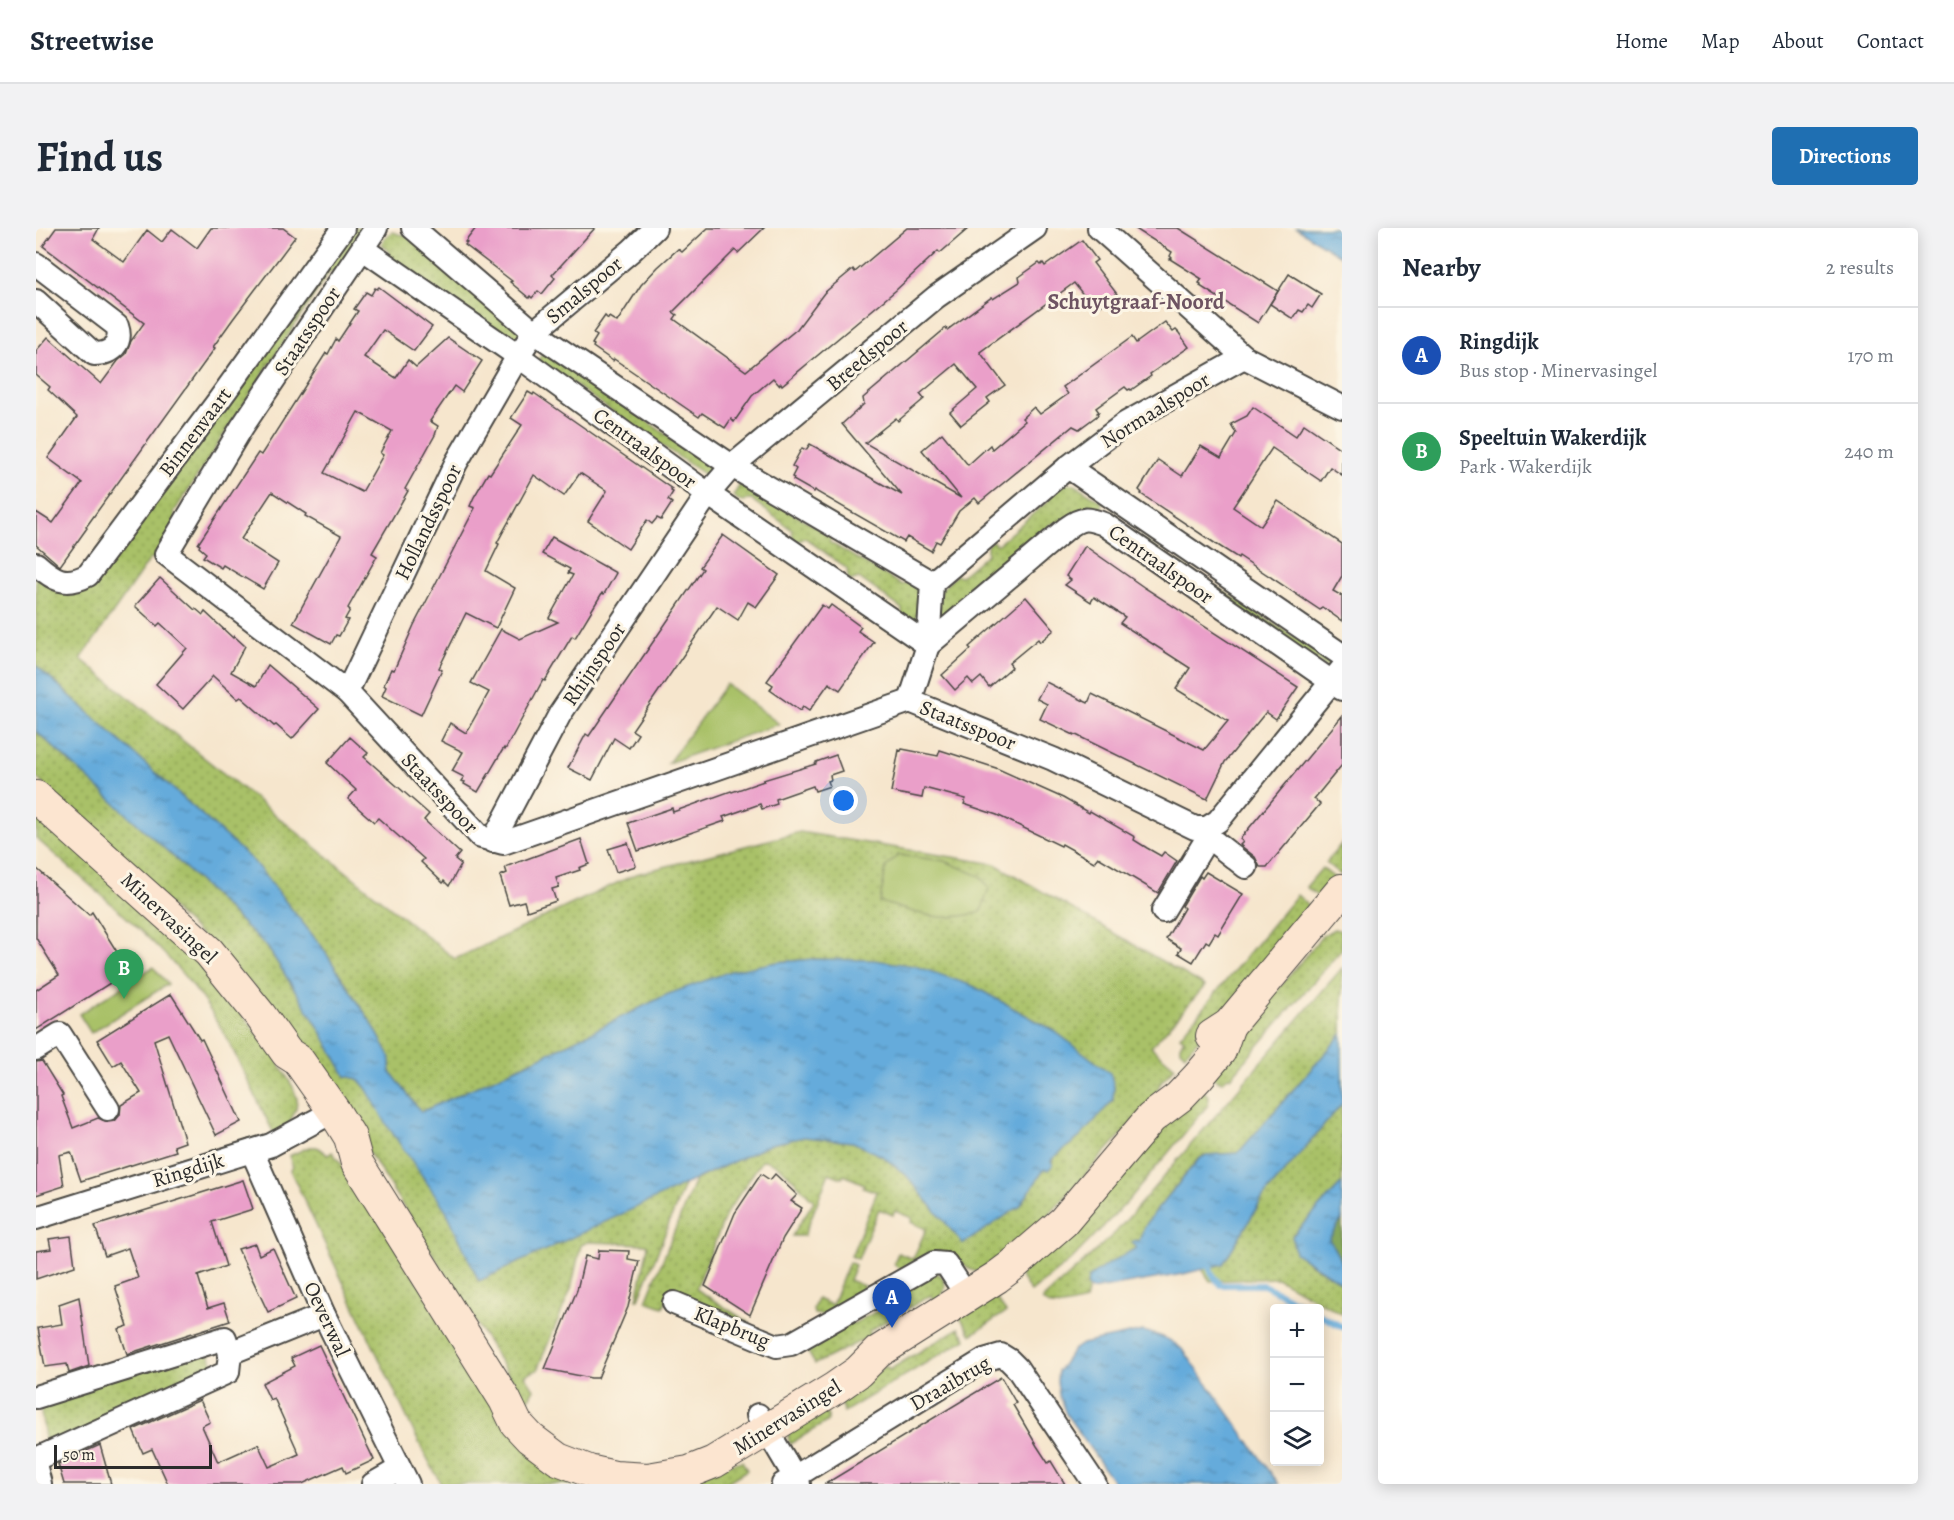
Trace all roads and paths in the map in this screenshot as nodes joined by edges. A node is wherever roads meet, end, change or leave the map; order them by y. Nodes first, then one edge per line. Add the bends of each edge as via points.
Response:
1 (376, 228) edge
2 (413, 228) edge
3 (655, 228) edge
4 (1035, 228) edge
5 (1099, 228) edge
6 (332, 232) edge
7 (363, 249) junction
8 (36, 264) edge
9 (36, 301) edge
10 (534, 332) junction
11 (518, 356) junction
12 (1244, 357) junction
13 (1342, 407) edge
14 (732, 466) junction
15 (1068, 467) junction
16 (708, 494) junction
17 (36, 564) edge
18 (932, 583) junction
19 (928, 645) junction
20 (1342, 655) edge
21 (1339, 680) edge
22 (347, 692) junction
23 (910, 701) junction
24 (36, 796) edge
25 (1207, 832) junction
26 (493, 841) junction
27 (1246, 867) dead end
28 (1337, 905) edge
29 (1163, 911) dead end
30 (36, 1049) edge
31 (108, 1109) dead end
32 (326, 1116) junction
33 (252, 1151) junction
34 (36, 1218) edge
35 (967, 1296) junction
36 (674, 1303) dead end
37 (324, 1315) junction
38 (229, 1362) junction
39 (36, 1397) edge
40 (763, 1422) junction
41 (36, 1459) edge
42 (36, 1468) edge
43 (403, 1477) edge
44 (792, 1482) edge
45 (40, 1484) edge
46 (373, 1484) edge
47 (1095, 1484) edge

1 - 7 street
2 - 10 street, Centraalspoor
3 - 10 street, Smalspoor
4 - 14 street, Breedspoor via 936,297
5 - 12 street
6 - 17 street, Binnenvaart via 219,400 88,575 67,582 50,577
7 - 11 street, Centraalspoor
7 - 22 street, Staatsspoor via 242,427 166,555
8 - 9 street via 117,326 116,346 94,354
10 - 11 street, Smalspoor
10 - 14 street, Centraalspoor
11 - 16 street, Centraalspoor
11 - 22 street, Hollandsspoor via 456,463
12 - 13 street
12 - 15 street, Normaalspoor via 1126,423
14 - 16 street, Breedspoor
14 - 18 street, Centraalspoor
15 - 18 street
15 - 20 street, Centraalspoor
16 - 19 street, Centraalspoor
16 - 26 street, Rhijnspoor via 560,714
18 - 19 street
19 - 21 street, Centraalspoor via 1067,528 1089,518 1104,524
19 - 23 street
21 - 25 street
22 - 26 street, Staatsspoor via 481,837
23 - 25 street, Staatsspoor via 1053,759
23 - 26 street, Staatsspoor via 503,843
24 - 32 street, Minervasingel via 209,952 287,1053 298,1060
25 - 27 street, Staatsspoor
25 - 29 street
28 - 35 street, Minervasingel via 1229,1025 1220,1051 1179,1097 1151,1118 1063,1222 1005,1271
30 - 31 street via 60,1034
32 - 33 street, Ringdijk
32 - 40 street, Minervasingel via 350,1137 357,1163 505,1400 546,1430 596,1455 640,1460 677,1457
33 - 34 street, Ringdijk
33 - 37 street, Oeverwal
35 - 36 street, Klapbrug via 946,1264 934,1263 791,1344 777,1347
35 - 40 street, Minervasingel via 878,1352 851,1359
37 - 38 street
37 - 43 street, Oeverwal
38 - 39 street via 225,1338
38 - 41 street
40 - 44 street
42 - 45 street
43 - 46 street
44 - 47 street, Draaibrug via 984,1360 1001,1355 1017,1368

